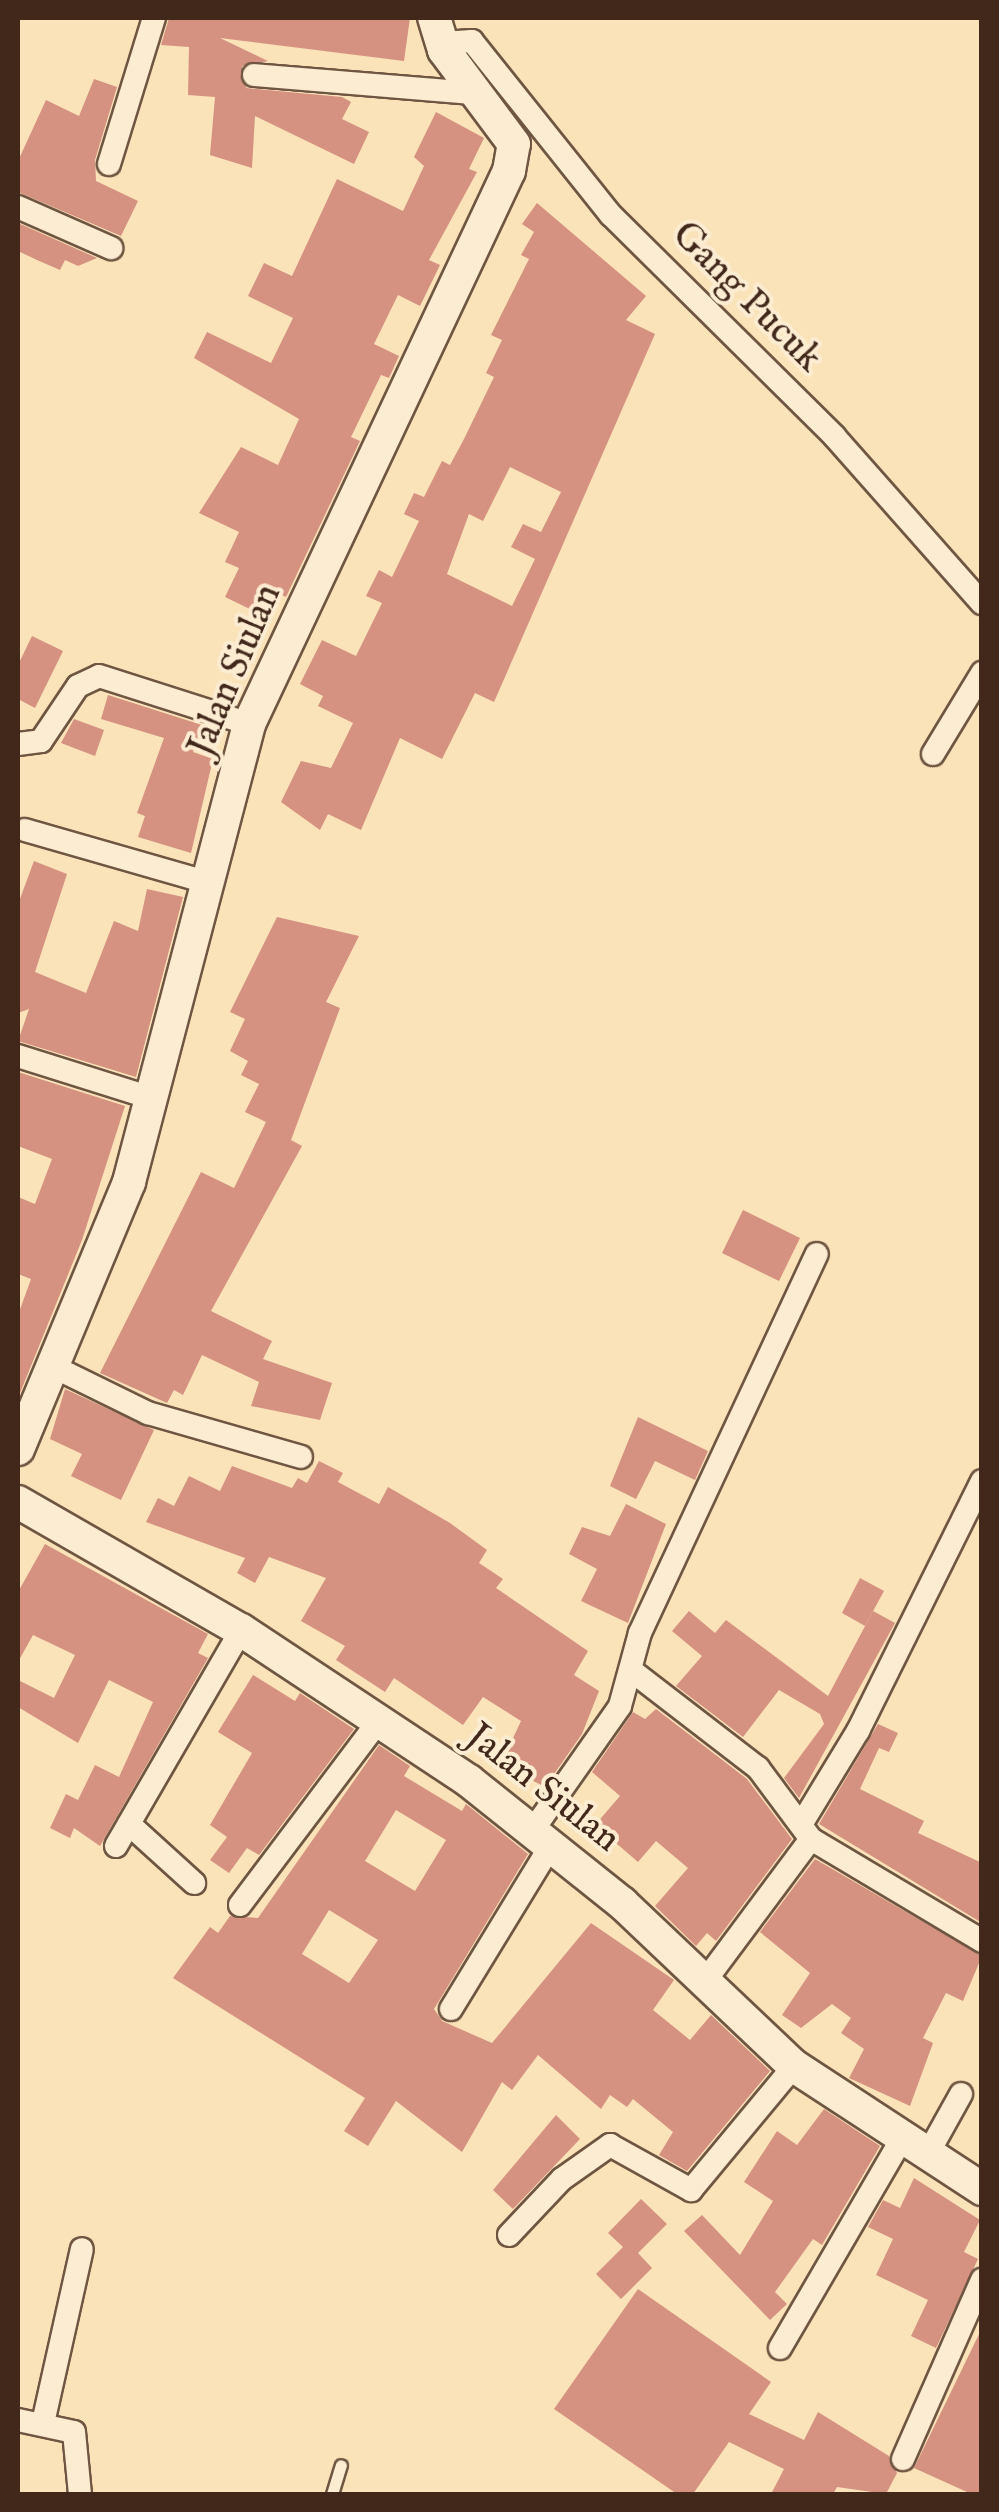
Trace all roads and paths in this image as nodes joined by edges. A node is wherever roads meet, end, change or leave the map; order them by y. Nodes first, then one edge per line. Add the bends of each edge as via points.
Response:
1 (154, 18) edge
2 (450, 35) edge
3 (254, 75) dead end
4 (473, 93) junction
5 (109, 164) dead end
6 (18, 207) edge
7 (112, 248) dead end
8 (982, 603) edge
9 (982, 673) edge
10 (249, 724) junction
11 (18, 744) edge
12 (932, 754) dead end
13 (25, 830) dead end
14 (210, 883) junction
15 (18, 1056) edge
16 (154, 1100) junction
17 (816, 1254) dead end
18 (54, 1367) junction
19 (18, 1449) edge
20 (302, 1458) dead end
21 (982, 1481) edge
22 (18, 1502) edge
23 (241, 1630) junction
24 (632, 1671) junction
25 (380, 1719) junction
26 (129, 1824) junction
27 (806, 1831) junction
28 (542, 1837) junction
29 (116, 1846) dead end
30 (194, 1883) dead end
31 (240, 1905) dead end
32 (982, 1941) edge
33 (705, 1981) junction
34 (451, 2009) dead end
35 (794, 2066) junction
36 (961, 2094) dead end
37 (913, 2149) junction
38 (982, 2188) edge
39 (509, 2235) dead end
40 (82, 2249) dead end
41 (982, 2280) edge
42 (780, 2348) dead end
43 (18, 2420) edge
44 (43, 2423) junction
45 (902, 2459) dead end
46 (341, 2465) dead end
47 (80, 2494) edge
48 (332, 2494) edge

1 - 5 street
2 - 4 street, Jalan Siulan
2 - 8 street, Gang Pucuk via 612,215 834,436
3 - 4 street
4 - 10 street, Jalan Siulan via 514,144 509,171
6 - 7 street
9 - 12 street
10 - 11 street via 98,676 78,686 41,741
10 - 14 street, Jalan Siulan
13 - 14 street
14 - 16 street, Jalan Siulan
15 - 16 street
16 - 18 street, Jalan Siulan
17 - 24 street via 640,1634
18 - 19 street, Jalan Siulan
18 - 20 street via 148,1413
21 - 27 street
22 - 23 street, Jalan Siulan
23 - 25 street, Jalan Siulan
23 - 26 street
24 - 27 street via 758,1768
24 - 28 street
25 - 28 street, Jalan Siulan
25 - 31 street
26 - 29 street
26 - 30 street
27 - 32 street
27 - 33 street
28 - 33 street, Jalan Siulan
28 - 34 street
33 - 35 street, Jalan Siulan
35 - 37 street, Jalan Siulan
35 - 39 street via 691,2190 610,2145 562,2179
36 - 37 street
37 - 38 street, Jalan Siulan
37 - 42 street
40 - 44 street
41 - 45 street
43 - 44 street
44 - 47 street via 74,2432
46 - 48 lane

